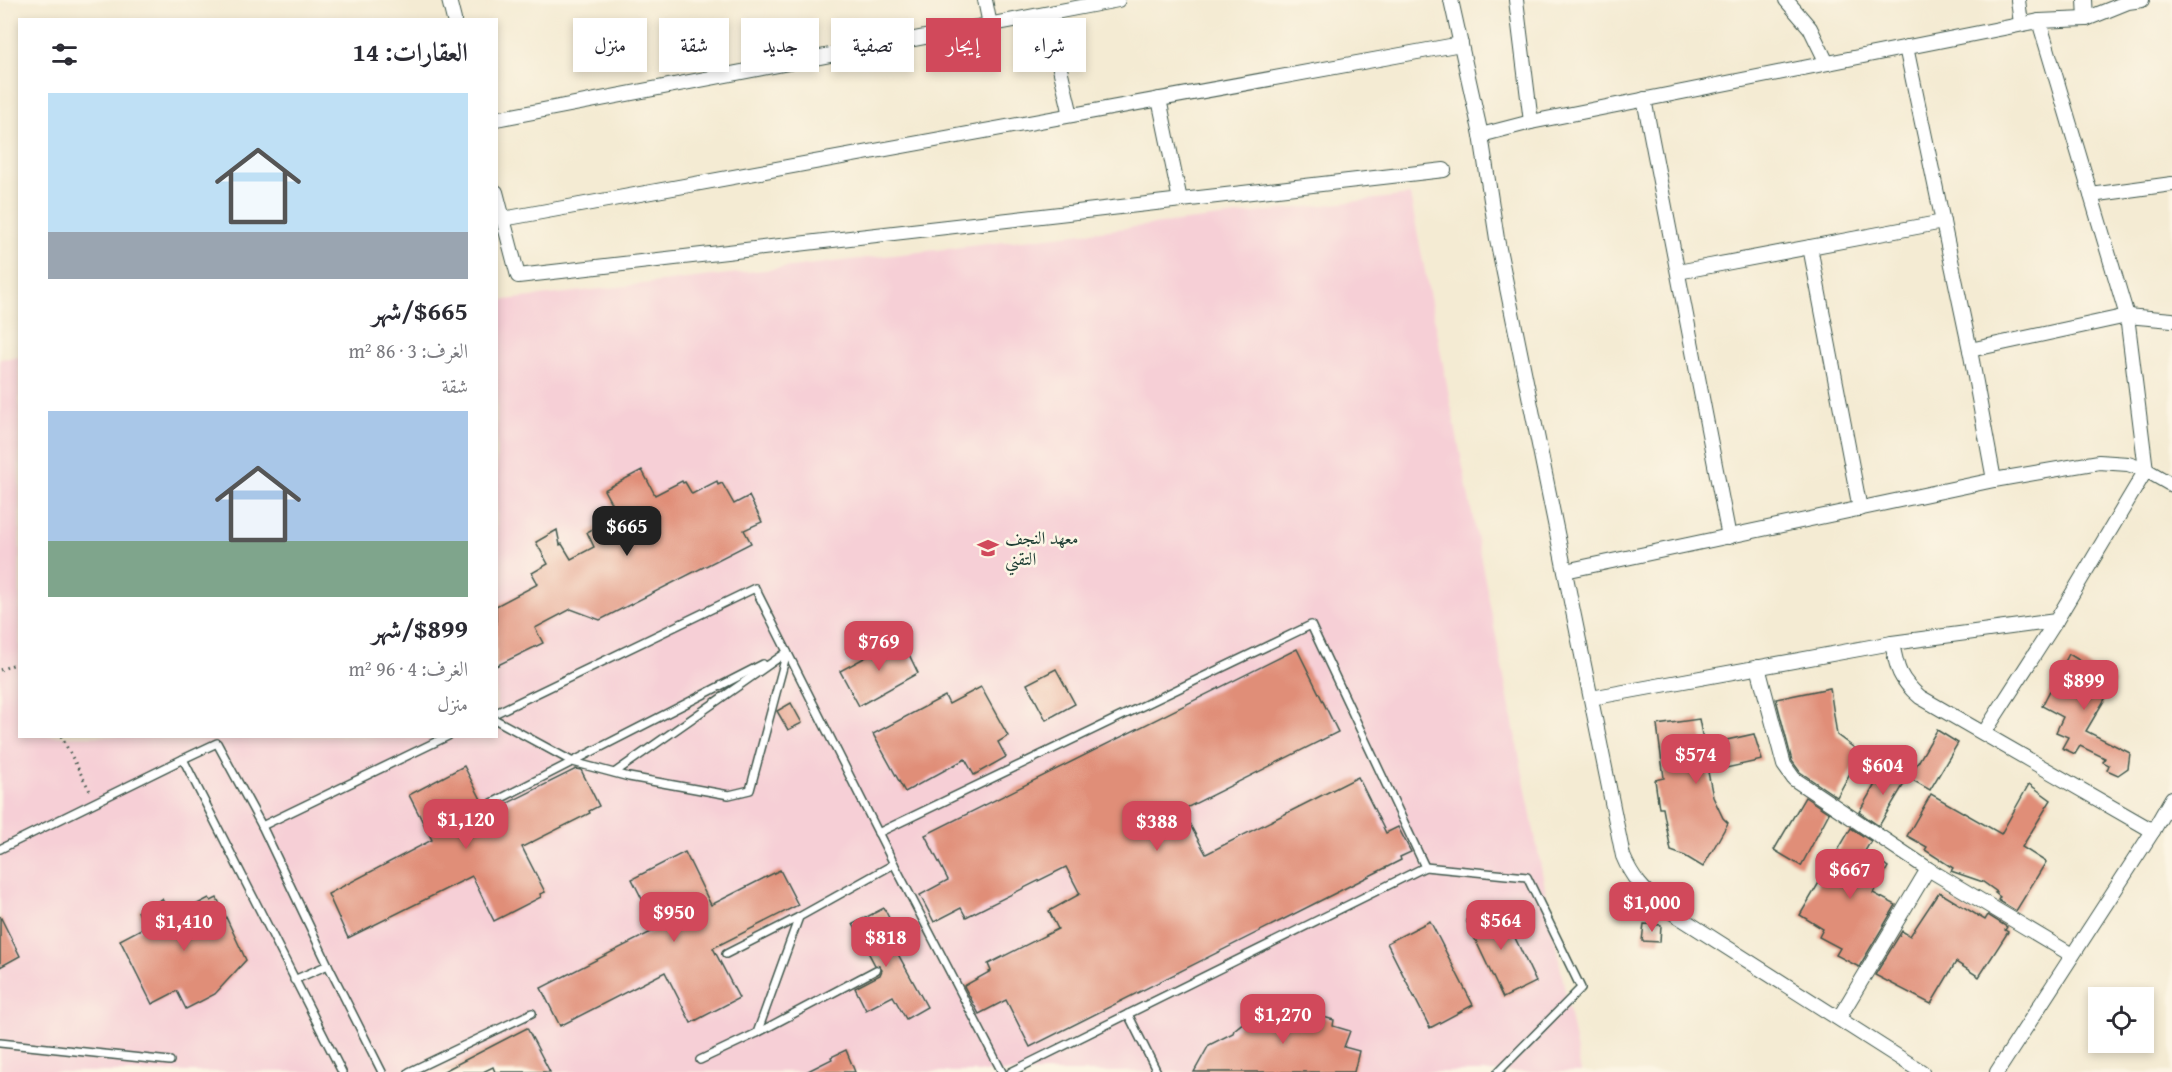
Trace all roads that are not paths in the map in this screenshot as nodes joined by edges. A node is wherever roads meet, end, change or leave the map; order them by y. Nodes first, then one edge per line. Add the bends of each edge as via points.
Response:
1 (449, 0) edge
2 (985, 0) edge
3 (1118, 0) edge
4 (1451, 0) edge
5 (1516, 0) edge
6 (1786, 0) edge
7 (2018, 0) edge
8 (2085, 0) edge
9 (2142, 0) edge
10 (1100, 2) edge
11 (1047, 14) junction
12 (454, 18) edge
13 (989, 18) edge
14 (2086, 19) junction
15 (2039, 21) junction
16 (1001, 23) edge
17 (2021, 24) junction
18 (926, 37) edge
19 (1461, 44) junction
20 (1906, 47) junction
21 (1827, 63) junction
22 (1159, 99) junction
23 (1644, 99) junction
24 (1071, 115) junction
25 (498, 119) edge
26 (1531, 122) junction
27 (1481, 135) junction
28 (1444, 170) dead end
29 (2172, 184) edge
30 (2091, 195) junction
31 (498, 200) edge
32 (1180, 200) junction
33 (503, 219) junction
34 (1943, 222) junction
35 (1810, 247) junction
36 (1678, 272) junction
37 (2127, 316) junction
38 (2172, 320) edge
39 (1970, 350) junction
40 (2146, 470) junction
41 (1994, 480) junction
42 (2172, 485) edge
43 (1860, 509) junction
44 (1730, 537) junction
45 (1565, 571) junction
46 (2056, 621) junction
47 (1892, 643) junction
48 (787, 652) junction
49 (1758, 667) junction
50 (1591, 698) junction
51 (498, 712) edge
52 (498, 721) edge
53 (1984, 734) junction
54 (444, 738) edge
55 (183, 759) junction
56 (573, 762) junction
57 (614, 773) junction
58 (2172, 798) edge
59 (492, 803) dead end
60 (262, 826) junction
61 (2153, 831) junction
62 (878, 833) junction
63 (0, 849) edge
64 (894, 864) junction
65 (1425, 867) junction
66 (1928, 869) junction
67 (799, 916) junction
68 (726, 954) dead end
69 (2072, 955) junction
70 (328, 965) junction
71 (876, 970) dead end
72 (294, 980) junction
73 (532, 1013) dead end
74 (1128, 1014) junction
75 (1839, 1018) junction
76 (757, 1033) junction
77 (0, 1043) edge
78 (700, 1060) dead end
79 (170, 1061) dead end
80 (342, 1072) edge
81 (382, 1072) edge
82 (409, 1072) edge
83 (1002, 1072) edge
84 (1011, 1072) edge
85 (1157, 1072) edge
86 (1498, 1072) edge
87 (1922, 1072) edge
88 (1996, 1072) edge

1 - 12 street
2 - 13 street
3 - 10 street
4 - 19 street
5 - 26 street
6 - 21 street via 1810,28
7 - 17 street
8 - 14 street
9 - 14 street
10 - 11 street
11 - 16 street
11 - 24 street
14 - 15 street
15 - 17 street
15 - 30 street
17 - 20 street
18 - 25 street
19 - 22 street
19 - 27 street
20 - 21 street
20 - 34 street
21 - 23 street
22 - 24 street
22 - 32 street
23 - 26 street
23 - 36 street
24 - 33 street
26 - 27 street
27 - 45 street via 1497,238
28 - 32 street
29 - 30 street
30 - 37 street
31 - 33 street
32 - 33 street via 518,276
34 - 35 street
34 - 39 street
35 - 36 street
35 - 43 street
36 - 44 street
37 - 38 street
37 - 39 street
37 - 40 street
39 - 41 street
40 - 41 street via 2099,462
40 - 42 street
40 - 46 street
41 - 43 street
43 - 44 street
44 - 45 street
45 - 50 street
46 - 47 street
46 - 53 street
47 - 49 street
47 - 53 street via 1901,678 1920,697
48 - 51 lane via 755,588
48 - 56 lane
48 - 57 lane
48 - 57 lane via 750,790 729,795
48 - 62 lane
49 - 50 street
49 - 66 street via 1788,772
50 - 75 street via 1623,856 1640,886 1662,906
52 - 56 lane
53 - 61 street
54 - 60 lane
55 - 60 lane via 217,743
55 - 63 lane
55 - 72 lane
56 - 57 lane
56 - 59 lane
58 - 61 street
60 - 70 lane
61 - 69 street
62 - 64 lane
62 - 65 lane via 1311,625
64 - 67 lane
64 - 83 lane
65 - 74 lane
65 - 86 lane via 1527,877 1581,988
66 - 69 street
66 - 75 street
67 - 68 lane
67 - 76 lane
69 - 88 street
70 - 72 lane
70 - 81 lane
71 - 76 lane
72 - 80 lane
73 - 82 lane
74 - 84 lane
74 - 85 lane
75 - 87 street
76 - 78 lane
77 - 79 lane

